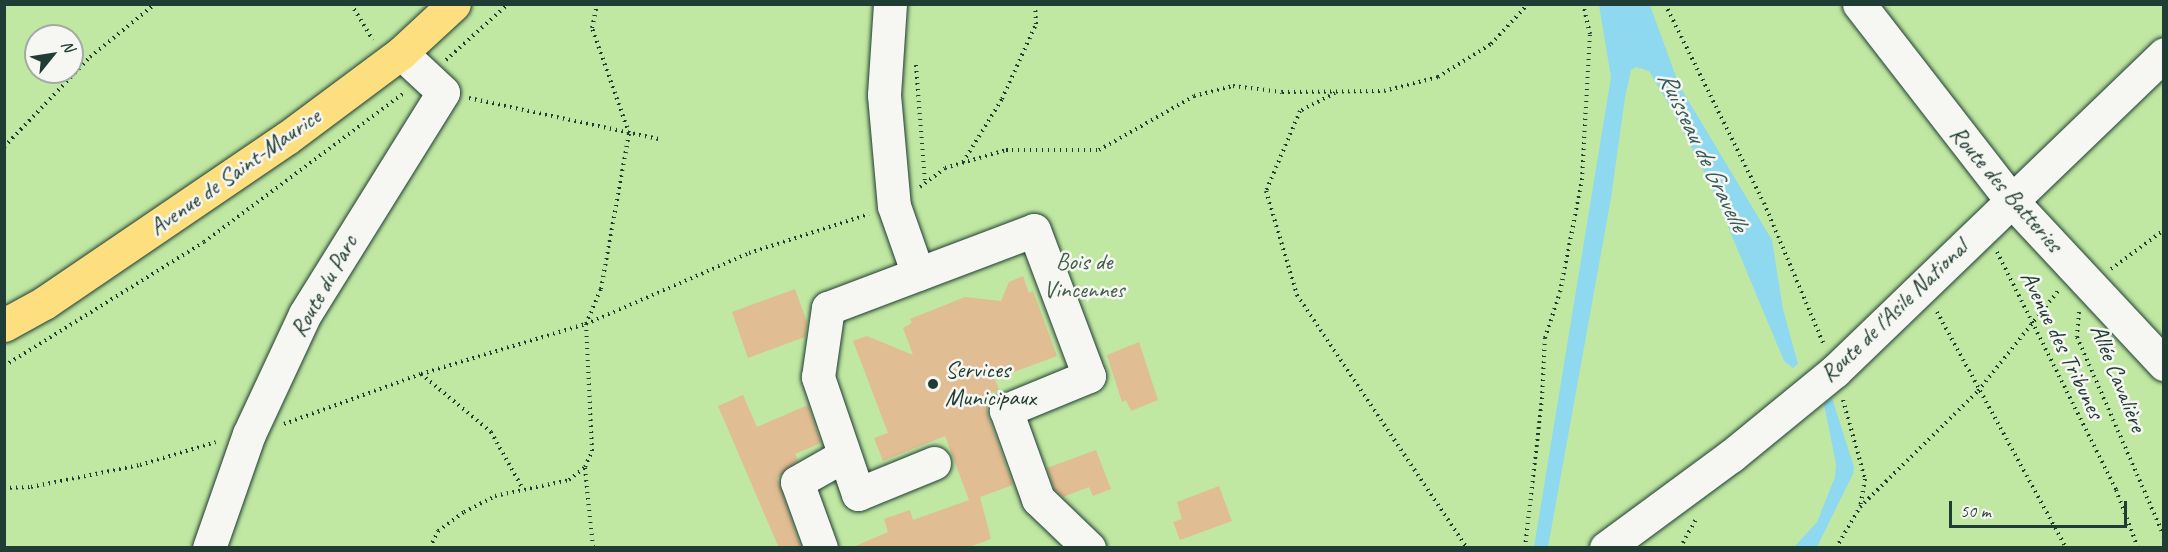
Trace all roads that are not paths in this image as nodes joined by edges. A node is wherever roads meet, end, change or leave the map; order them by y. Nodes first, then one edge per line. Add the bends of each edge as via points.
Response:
1 (454, 4) edge
2 (890, 4) edge
3 (1859, 4) edge
4 (2163, 54) edge
5 (394, 58) junction
6 (2010, 199) junction
7 (918, 274) junction
8 (4, 325) edge
9 (2163, 364) edge
10 (843, 456) junction
11 (934, 463) dead end
12 (208, 548) edge
13 (820, 548) edge
14 (1089, 548) edge
15 (1606, 548) edge

1 - 5 main road, Avenue de Saint-Maurice
2 - 7 street via 884,95 894,206
3 - 6 street, Route des Batteries
4 - 6 street, Route de l'Asile National
5 - 8 main road, Avenue de Saint-Maurice via 287,138 44,303
5 - 12 street, Route du Parc via 443,93 305,314 249,434
6 - 9 street, Route des Batteries
6 - 15 street, Route de l'Asile National via 1835,371 1731,456
7 - 10 street via 828,308 818,377
7 - 14 street via 1035,230 1089,376 1006,410 1038,499
10 - 11 street via 858,494
10 - 13 street via 797,482

